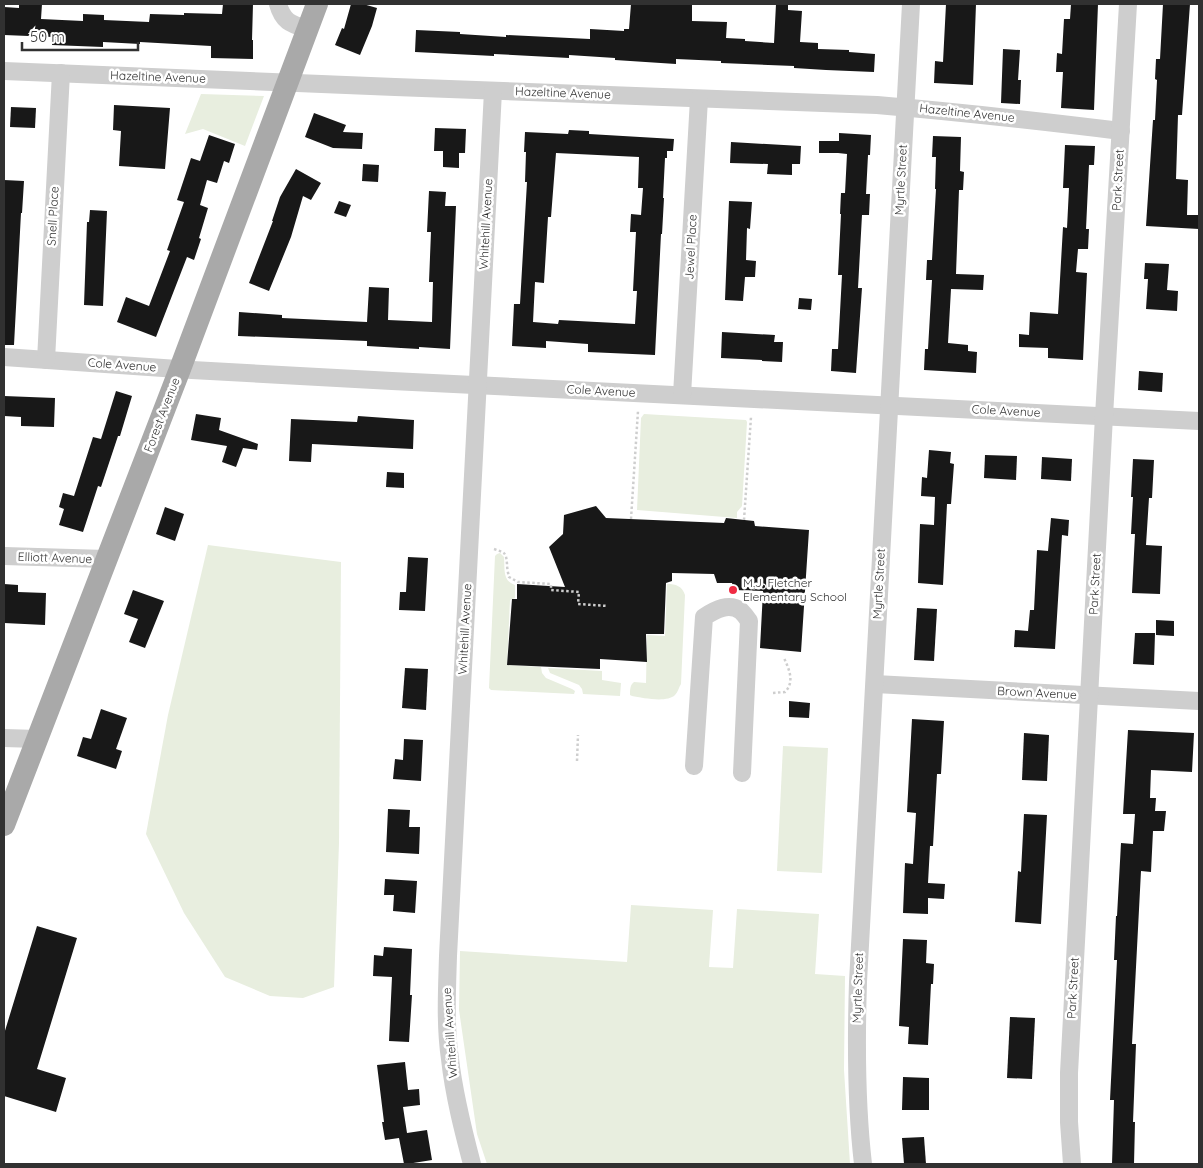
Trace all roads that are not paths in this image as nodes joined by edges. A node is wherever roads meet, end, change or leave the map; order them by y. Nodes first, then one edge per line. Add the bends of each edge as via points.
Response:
1 (278, 4) edge
2 (317, 4) edge
3 (911, 4) edge
4 (1128, 4) edge
5 (307, 29) junction
6 (4, 71) edge
7 (60, 73) junction
8 (287, 83) junction
9 (493, 91) junction
10 (699, 98) junction
11 (905, 107) junction
12 (1121, 131) junction
13 (4, 357) edge
14 (46, 360) junction
15 (180, 369) junction
16 (478, 385) junction
17 (682, 395) junction
18 (889, 406) junction
19 (1104, 416) junction
20 (1199, 421) edge
21 (4, 556) edge
22 (106, 559) junction
23 (875, 684) junction
24 (1089, 696) junction
25 (1199, 701) edge
26 (4, 738) edge
27 (37, 739) junction
28 (694, 766) dead end
29 (742, 773) dead end
30 (4, 825) edge
31 (472, 1164) edge
32 (863, 1164) edge
33 (1072, 1164) edge

1 - 5 street via 280,14 290,23
2 - 5 main road, Forest Avenue
3 - 11 street, Myrtle Street
4 - 12 street, Park Street
5 - 8 main road, Forest Avenue
6 - 7 street, Hazeltine Avenue
7 - 8 street, Hazeltine Avenue
7 - 14 street, Snell Place
8 - 9 street, Hazeltine Avenue
8 - 15 main road, Forest Avenue
9 - 10 street, Hazeltine Avenue
9 - 16 street, Whitehill Avenue
10 - 11 street, Hazeltine Avenue
10 - 17 street, Jewel Place
11 - 12 street, Hazeltine Avenue
11 - 18 street, Myrtle Street
12 - 19 street, Park Street
13 - 14 street, Cole Avenue
14 - 15 street, Cole Avenue
15 - 16 street, Cole Avenue
15 - 22 main road, Forest Avenue
16 - 17 street, Cole Avenue
16 - 31 street, Whitehill Avenue via 447,989 454,1088
17 - 18 street, Cole Avenue
18 - 19 street, Cole Avenue
18 - 23 street, Myrtle Street
19 - 20 street, Cole Avenue
19 - 24 street, Park Street
21 - 22 street, Elliott Avenue
22 - 27 main road, Forest Avenue
23 - 24 street, Brown Avenue
23 - 32 street, Myrtle Street via 856,1045
24 - 25 street, Brown Avenue
24 - 33 street, Park Street via 1069,1073
26 - 27 street
27 - 30 main road, Forest Avenue
28 - 29 street via 704,617 716,609 730,607 741,610 749,621

